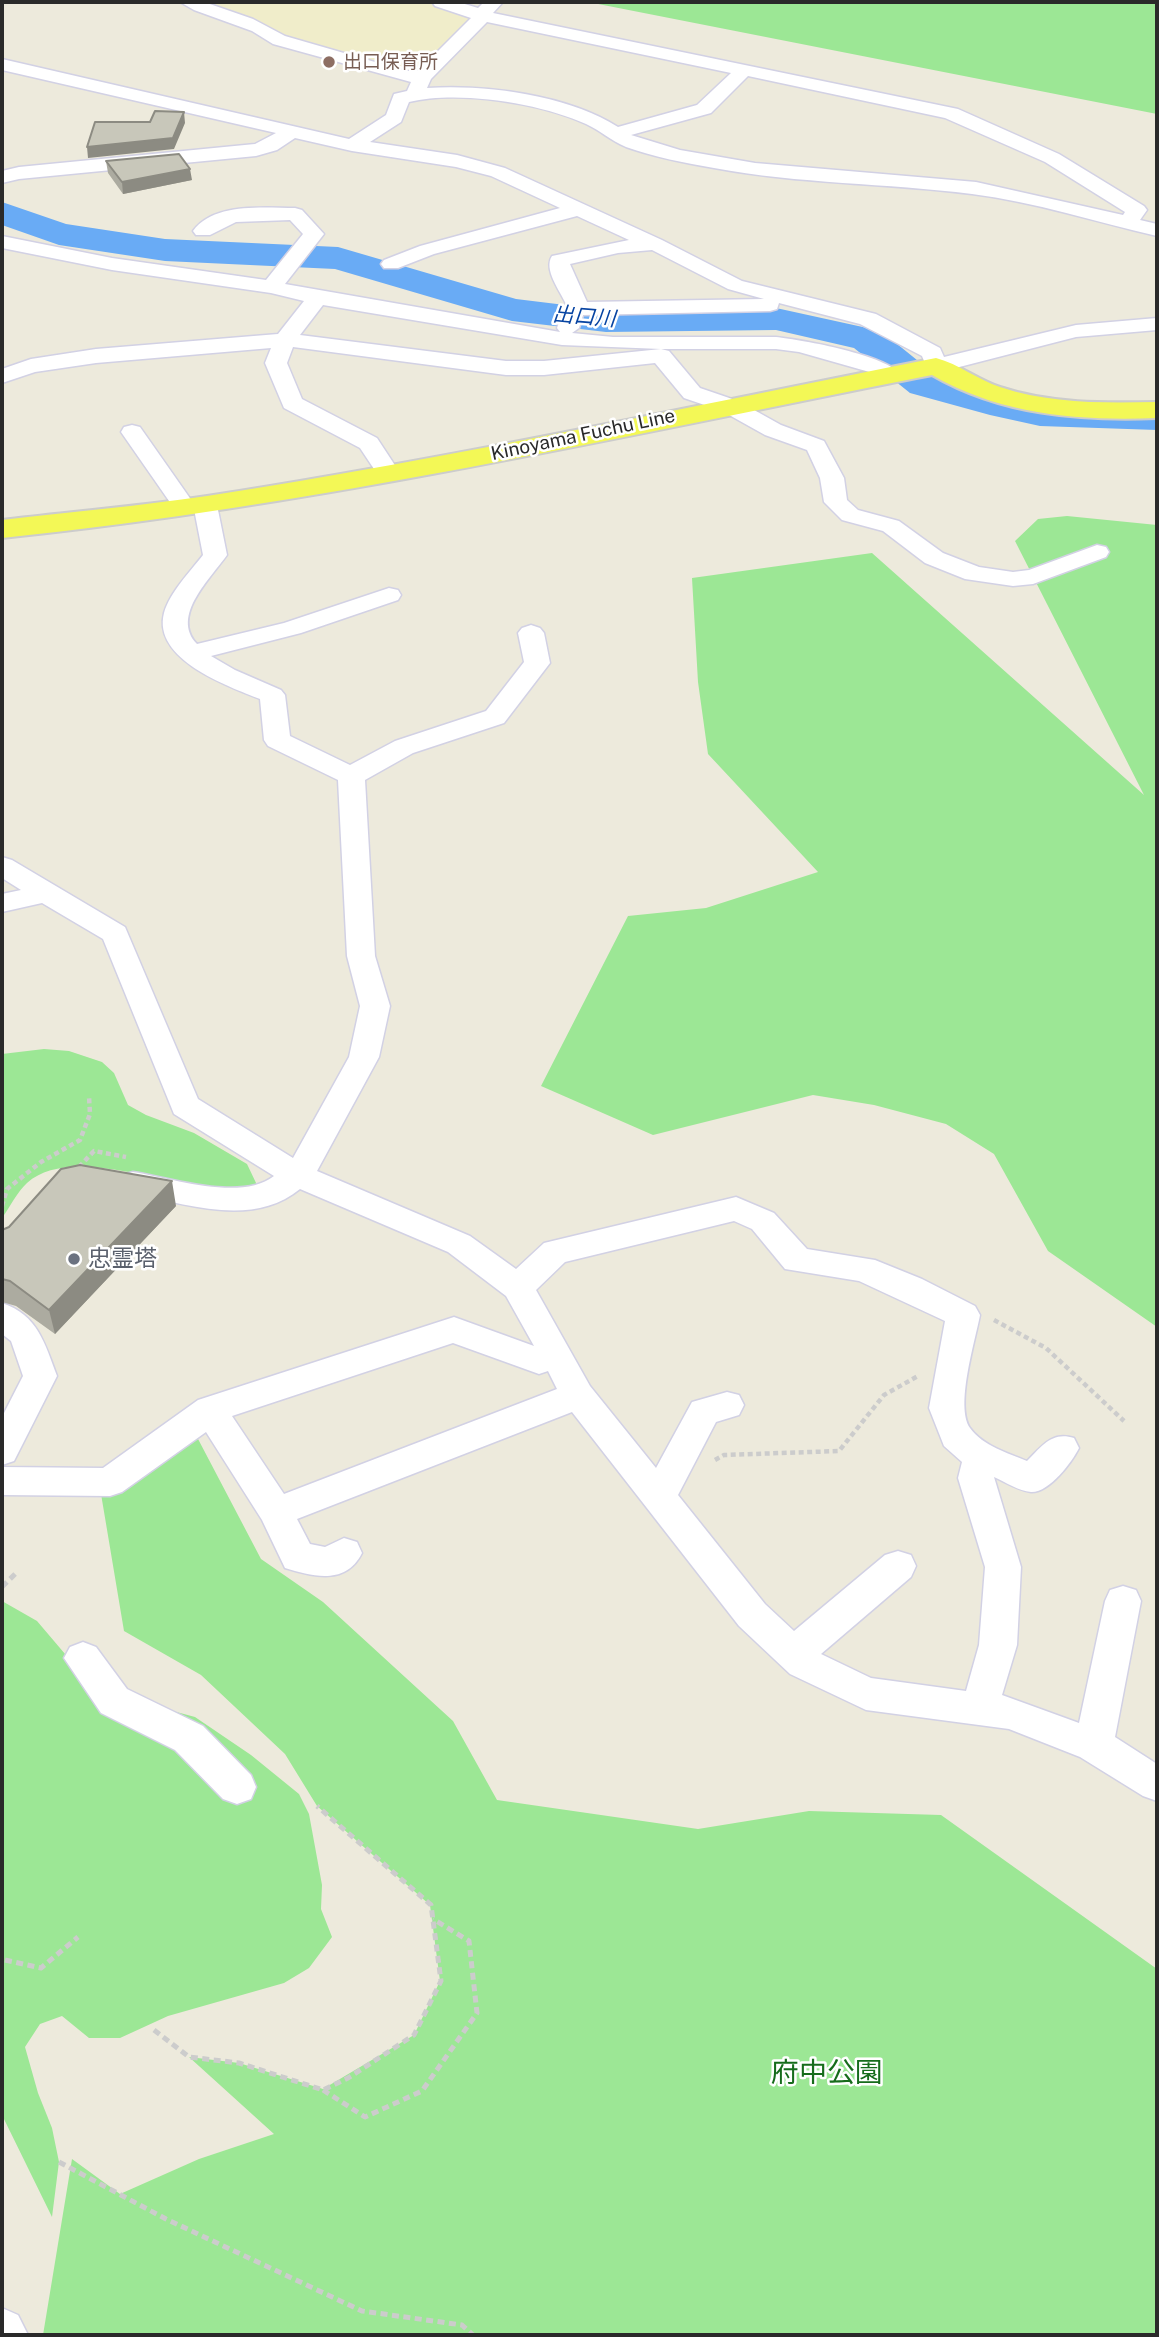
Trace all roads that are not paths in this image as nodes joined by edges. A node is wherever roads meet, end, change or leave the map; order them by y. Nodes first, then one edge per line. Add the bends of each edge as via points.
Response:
1 (189, 2) edge
2 (441, 2) edge
3 (488, 9) edge
4 (2, 65) edge
5 (743, 71) junction
6 (419, 84) junction
7 (293, 130) junction
8 (612, 134) junction
9 (352, 145) junction
10 (2, 177) edge
11 (580, 209) junction
12 (1127, 223) junction
13 (1157, 230) edge
14 (203, 231) dead end
15 (2, 242) edge
16 (655, 244) junction
17 (391, 264) dead end
18 (271, 287) junction
19 (785, 297) junction
20 (318, 298) junction
21 (1157, 324) edge
22 (569, 325) junction
23 (285, 340) junction
24 (932, 367) junction
25 (2, 376) edge
26 (891, 376) junction
27 (730, 407) junction
28 (1157, 410) edge
29 (132, 432) dead end
30 (388, 473) junction
31 (195, 506) junction
32 (2, 529) edge
33 (1097, 552) dead end
34 (388, 594) dead end
35 (531, 633) dead end
36 (190, 653) junction
37 (351, 776) junction
38 (2, 866) edge
39 (45, 892) junction
40 (2, 903) edge
41 (297, 1175) junction
42 (109, 1180) edge
43 (518, 1287) junction
44 (2, 1315) edge
45 (555, 1353) junction
46 (578, 1395) junction
47 (727, 1405) dead end
48 (210, 1410) junction
49 (1062, 1448) dead end
50 (2, 1451) edge
51 (981, 1457) junction
52 (2, 1481) edge
53 (659, 1497) junction
54 (276, 1512) junction
55 (344, 1553) dead end
56 (898, 1566) dead end
57 (1123, 1601) dead end
58 (794, 1654) junction
59 (83, 1658) dead end
60 (979, 1709) junction
61 (1094, 1745) junction
62 (1157, 1784) edge
63 (237, 1787) dead end

1 - 6 street via 265,29 279,40
2 - 3 street
3 - 5 street
3 - 6 street
4 - 7 street
5 - 8 street via 704,109
5 - 12 street via 951,113 1052,158 1137,210
6 - 8 street via 548,105 594,121
6 - 9 street via 401,98 394,118
7 - 9 street
7 - 10 street via 256,150
8 - 12 street via 676,155 739,167 1014,194
9 - 11 street via 498,172
11 - 16 street
11 - 17 street
12 - 13 street
14 - 18 street via 215,220 239,215 295,215 314,234
15 - 18 street via 112,264
16 - 19 street via 735,285
16 - 22 street via 559,260 559,270 577,304
18 - 20 street
19 - 22 street via 780,305
19 - 24 street via 868,319 932,353
20 - 22 street
20 - 23 street
21 - 24 street via 1076,331
22 - 26 street via 613,343 800,346 881,368
23 - 25 street via 96,356 31,366
23 - 27 street via 506,368 661,356 692,393
23 - 30 street via 276,363 292,403 369,443
24 - 26 main road, Kinoyama Fuchu Line
24 - 28 main road via 1000,398 1044,407 1100,412
26 - 27 main road, Kinoyama Fuchu Line
27 - 30 main road, Kinoyama Fuchu Line
27 - 33 street via 816,446 832,478 836,502 850,515 891,526 934,558 974,574 1013,579 1033,576
29 - 31 street
30 - 31 main road, Kinoyama Fuchu Line
31 - 32 main road, Kinoyama Fuchu Line
31 - 36 street via 215,555 175,614 178,637
34 - 36 street via 292,628
35 - 37 street via 537,663 495,717 404,747
36 - 37 street via 222,674 272,695 277,740
37 - 41 street via 361,956 375,1006 363,1057
38 - 39 street
39 - 40 street
39 - 41 street via 115,934 185,1106
41 - 42 street via 273,1194 235,1200
41 - 43 street via 459,1244
43 - 45 street
43 - 51 street via 555,1252 736,1209 763,1221 797,1260 863,1269 963,1315 946,1408 956,1436
44 - 50 street via 25,1334 40,1376
45 - 46 street
45 - 48 street via 539,1361 454,1330
46 - 53 street
46 - 54 street
47 - 53 street via 704,1412
48 - 52 street via 110,1482
48 - 54 street
49 - 51 street via 1032,1478
51 - 60 street via 976,1478 1003,1567 998,1645
53 - 58 street via 752,1615
54 - 55 street via 298,1557 331,1563
56 - 58 street
57 - 61 street
58 - 60 street via 866,1694
59 - 63 street via 114,1701 189,1738
60 - 61 street via 1010,1713
61 - 62 street

